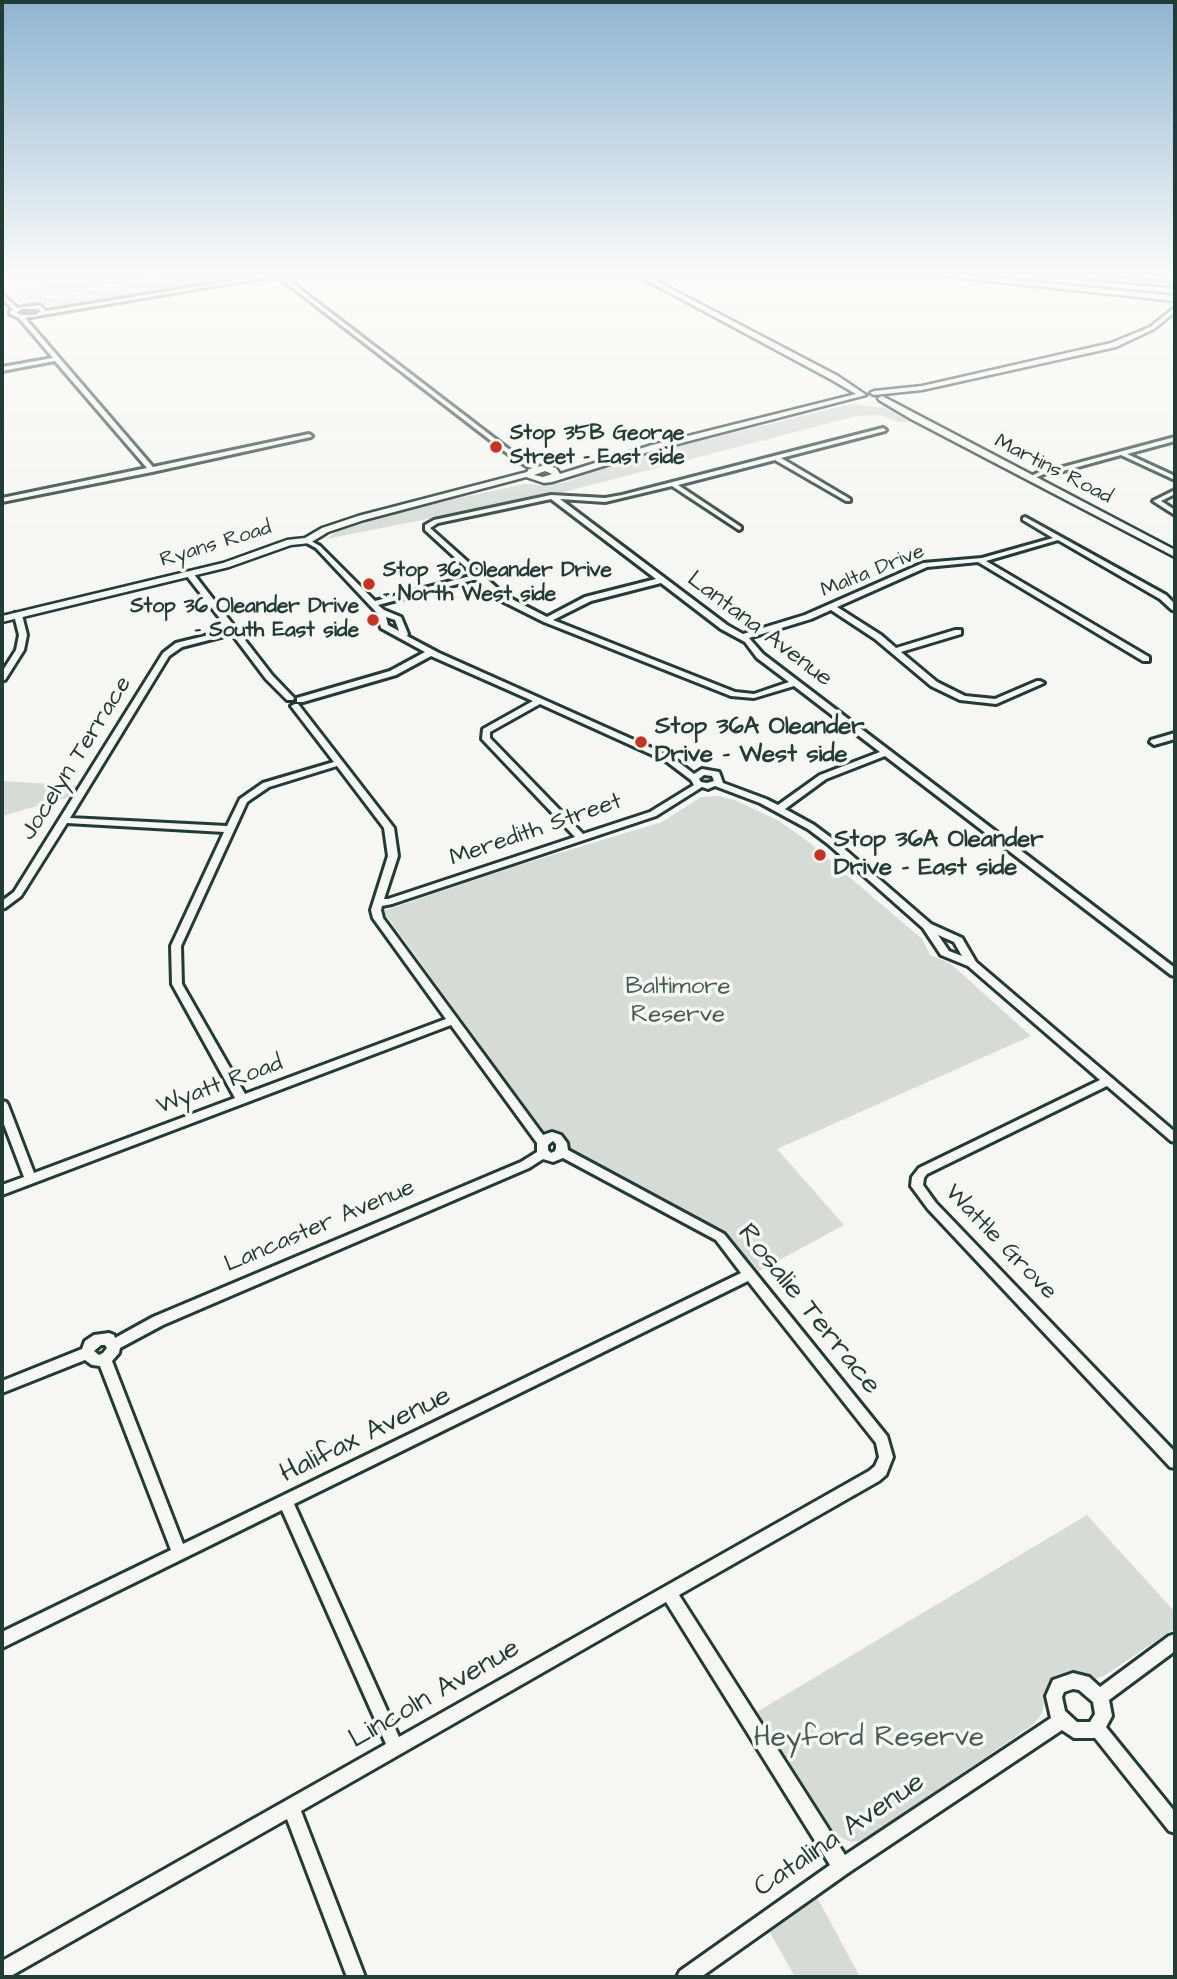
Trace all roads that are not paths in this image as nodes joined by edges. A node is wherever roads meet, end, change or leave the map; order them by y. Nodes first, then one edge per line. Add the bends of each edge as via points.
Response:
1 (22, 365) edge
2 (61, 365) edge
3 (396, 365) edge
4 (813, 365) edge
5 (1022, 365) edge
6 (2, 369) edge
7 (911, 390) junction
8 (868, 396) junction
9 (882, 398) junction
10 (914, 417) junction
11 (883, 430) dead end
12 (309, 436) dead end
13 (1175, 439) edge
14 (509, 452) junction
15 (1121, 453) junction
16 (778, 458) junction
17 (152, 470) junction
18 (547, 472) junction
19 (529, 473) junction
20 (1030, 478) junction
21 (1175, 478) edge
22 (539, 480) junction
23 (673, 484) junction
24 (1175, 492) edge
25 (551, 497) junction
26 (436, 498) junction
27 (2, 500) edge
28 (848, 500) dead end
29 (1175, 513) edge
30 (1025, 519) dead end
31 (739, 528) dead end
32 (1059, 538) junction
33 (307, 541) junction
34 (1175, 554) edge
35 (979, 560) junction
36 (190, 575) junction
37 (479, 576) junction
38 (662, 580) junction
39 (1163, 597) junction
40 (1175, 601) edge
41 (373, 604) junction
42 (832, 607) junction
43 (1175, 608) edge
44 (18, 615) junction
45 (2, 619) edge
46 (547, 620) junction
47 (234, 631) junction
48 (958, 632) dead end
49 (743, 638) junction
50 (897, 651) junction
51 (432, 652) junction
52 (1146, 659) dead end
53 (2, 678) edge
54 (1040, 682) dead end
55 (796, 683) junction
56 (295, 701) junction
57 (540, 701) junction
58 (1175, 736) edge
59 (1154, 742) dead end
60 (887, 752) junction
61 (339, 764) junction
62 (699, 778) junction
63 (717, 784) junction
64 (779, 809) junction
65 (65, 820) junction
66 (229, 830) junction
67 (581, 838) junction
68 (379, 903) junction
69 (2, 906) edge
70 (928, 926) junction
71 (972, 964) junction
72 (1175, 973) edge
73 (453, 1021) junction
74 (1108, 1081) junction
75 (242, 1100) junction
76 (2, 1105) edge
77 (1175, 1138) edge
78 (543, 1148) junction
79 (30, 1178) junction
80 (2, 1189) edge
81 (751, 1274) junction
82 (114, 1345) junction
83 (87, 1353) junction
84 (104, 1359) junction
85 (2, 1387) edge
86 (886, 1457) joint
87 (1175, 1462) edge
88 (286, 1502) junction
89 (180, 1554) junction
90 (669, 1593) junction
91 (2, 1640) edge
92 (1175, 1642) edge
93 (1100, 1696) junction
94 (1062, 1721) junction
95 (1097, 1728) junction
96 (396, 1748) junction
97 (291, 1807) junction
98 (1175, 1825) edge
99 (842, 1867) junction
100 (2, 1971) edge
101 (356, 1977) edge
102 (686, 1977) edge

1 - 6 street
2 - 17 street
3 - 14 street
4 - 8 street, Martins Road
5 - 7 street
7 - 8 street
7 - 9 street
8 - 9 street
8 - 10 street, Martins Road
8 - 18 street
9 - 10 street, Martins Road
10 - 20 street, Martins Road
11 - 16 street
12 - 17 street
13 - 15 street
14 - 18 street
14 - 19 street
15 - 20 street
15 - 21 street
16 - 23 street
16 - 28 street
17 - 27 street
18 - 19 street, Ryans Road
18 - 22 street, Ryans Road
19 - 22 street
19 - 26 street, Ryans Road
20 - 34 street, Martins Road
22 - 26 street, Ryans Road
23 - 25 street via 613,499
23 - 31 street
24 - 29 street via 1156,501
25 - 37 street via 428,524 427,529
25 - 38 street, Lantana Avenue
26 - 33 street, Ryans Road via 325,530
30 - 32 street
32 - 35 street, Malta Drive
32 - 39 street
33 - 36 street, Ryans Road via 294,541
33 - 41 street
35 - 42 street, Malta Drive via 926,565
35 - 52 street
36 - 44 street, Ryans Road
36 - 47 street
37 - 41 street
37 - 46 street via 511,603
38 - 46 street via 588,599
38 - 49 street, Lantana Avenue
39 - 40 street
39 - 43 street
41 - 51 street via 381,612 384,626
42 - 49 street, Malta Drive
42 - 50 street
44 - 45 street, Ryans Road
44 - 53 street via 23,635 20,650
46 - 55 street via 734,694 754,696
47 - 56 street
47 - 65 street, Jocelyn Terrace via 179,645 166,654
48 - 50 street
49 - 55 street, Lantana Avenue
50 - 54 street via 945,691 974,701 996,702
51 - 56 street via 393,673
51 - 57 street
55 - 60 street, Lantana Avenue
56 - 61 street
57 - 62 street
57 - 67 street via 486,731 486,739
58 - 59 street
60 - 64 street via 823,777
60 - 72 street, Lantana Avenue
61 - 66 street via 261,788 243,801
61 - 68 street via 389,828 393,856
62 - 63 street
62 - 63 street via 716,774 720,778
62 - 67 street, Meredith Street via 653,814
63 - 64 street
64 - 70 street via 831,842
65 - 66 street
65 - 69 street, Jocelyn Terrace via 18,894
66 - 75 street via 179,938 174,952 175,979
67 - 68 street, Meredith Street
68 - 73 street via 378,918
70 - 71 street via 958,940
70 - 71 street via 945,953
71 - 74 street
73 - 75 street, Wyatt Road
73 - 78 street
74 - 77 street
74 - 87 street, Wattle Grove via 923,1171 917,1186
75 - 79 street, Wyatt Road
76 - 79 street
78 - 81 street, Rosalie Terrace via 554,1156 562,1152 720,1237
78 - 82 street, Lancaster Avenue via 525,1165 158,1321
79 - 80 street, Wyatt Road
81 - 86 street, Rosalie Terrace via 874,1430
81 - 88 street, Halifax Avenue
82 - 83 street via 109,1339 99,1339
82 - 84 street
83 - 84 street via 92,1360
83 - 85 street
84 - 89 street
86 - 90 street, Lincoln Avenue via 874,1476
88 - 89 street, Halifax Avenue
88 - 96 street
89 - 91 street, Halifax Avenue
90 - 96 street, Lincoln Avenue
90 - 99 street
92 - 93 street
93 - 94 street via 1083,1683 1059,1686 1054,1704
93 - 95 street via 1104,1716
94 - 95 street via 1083,1732
94 - 99 street, Catalina Avenue
95 - 98 street
96 - 97 street, Lincoln Avenue
97 - 100 street, Lincoln Avenue
97 - 101 street
99 - 102 street, Catalina Avenue

